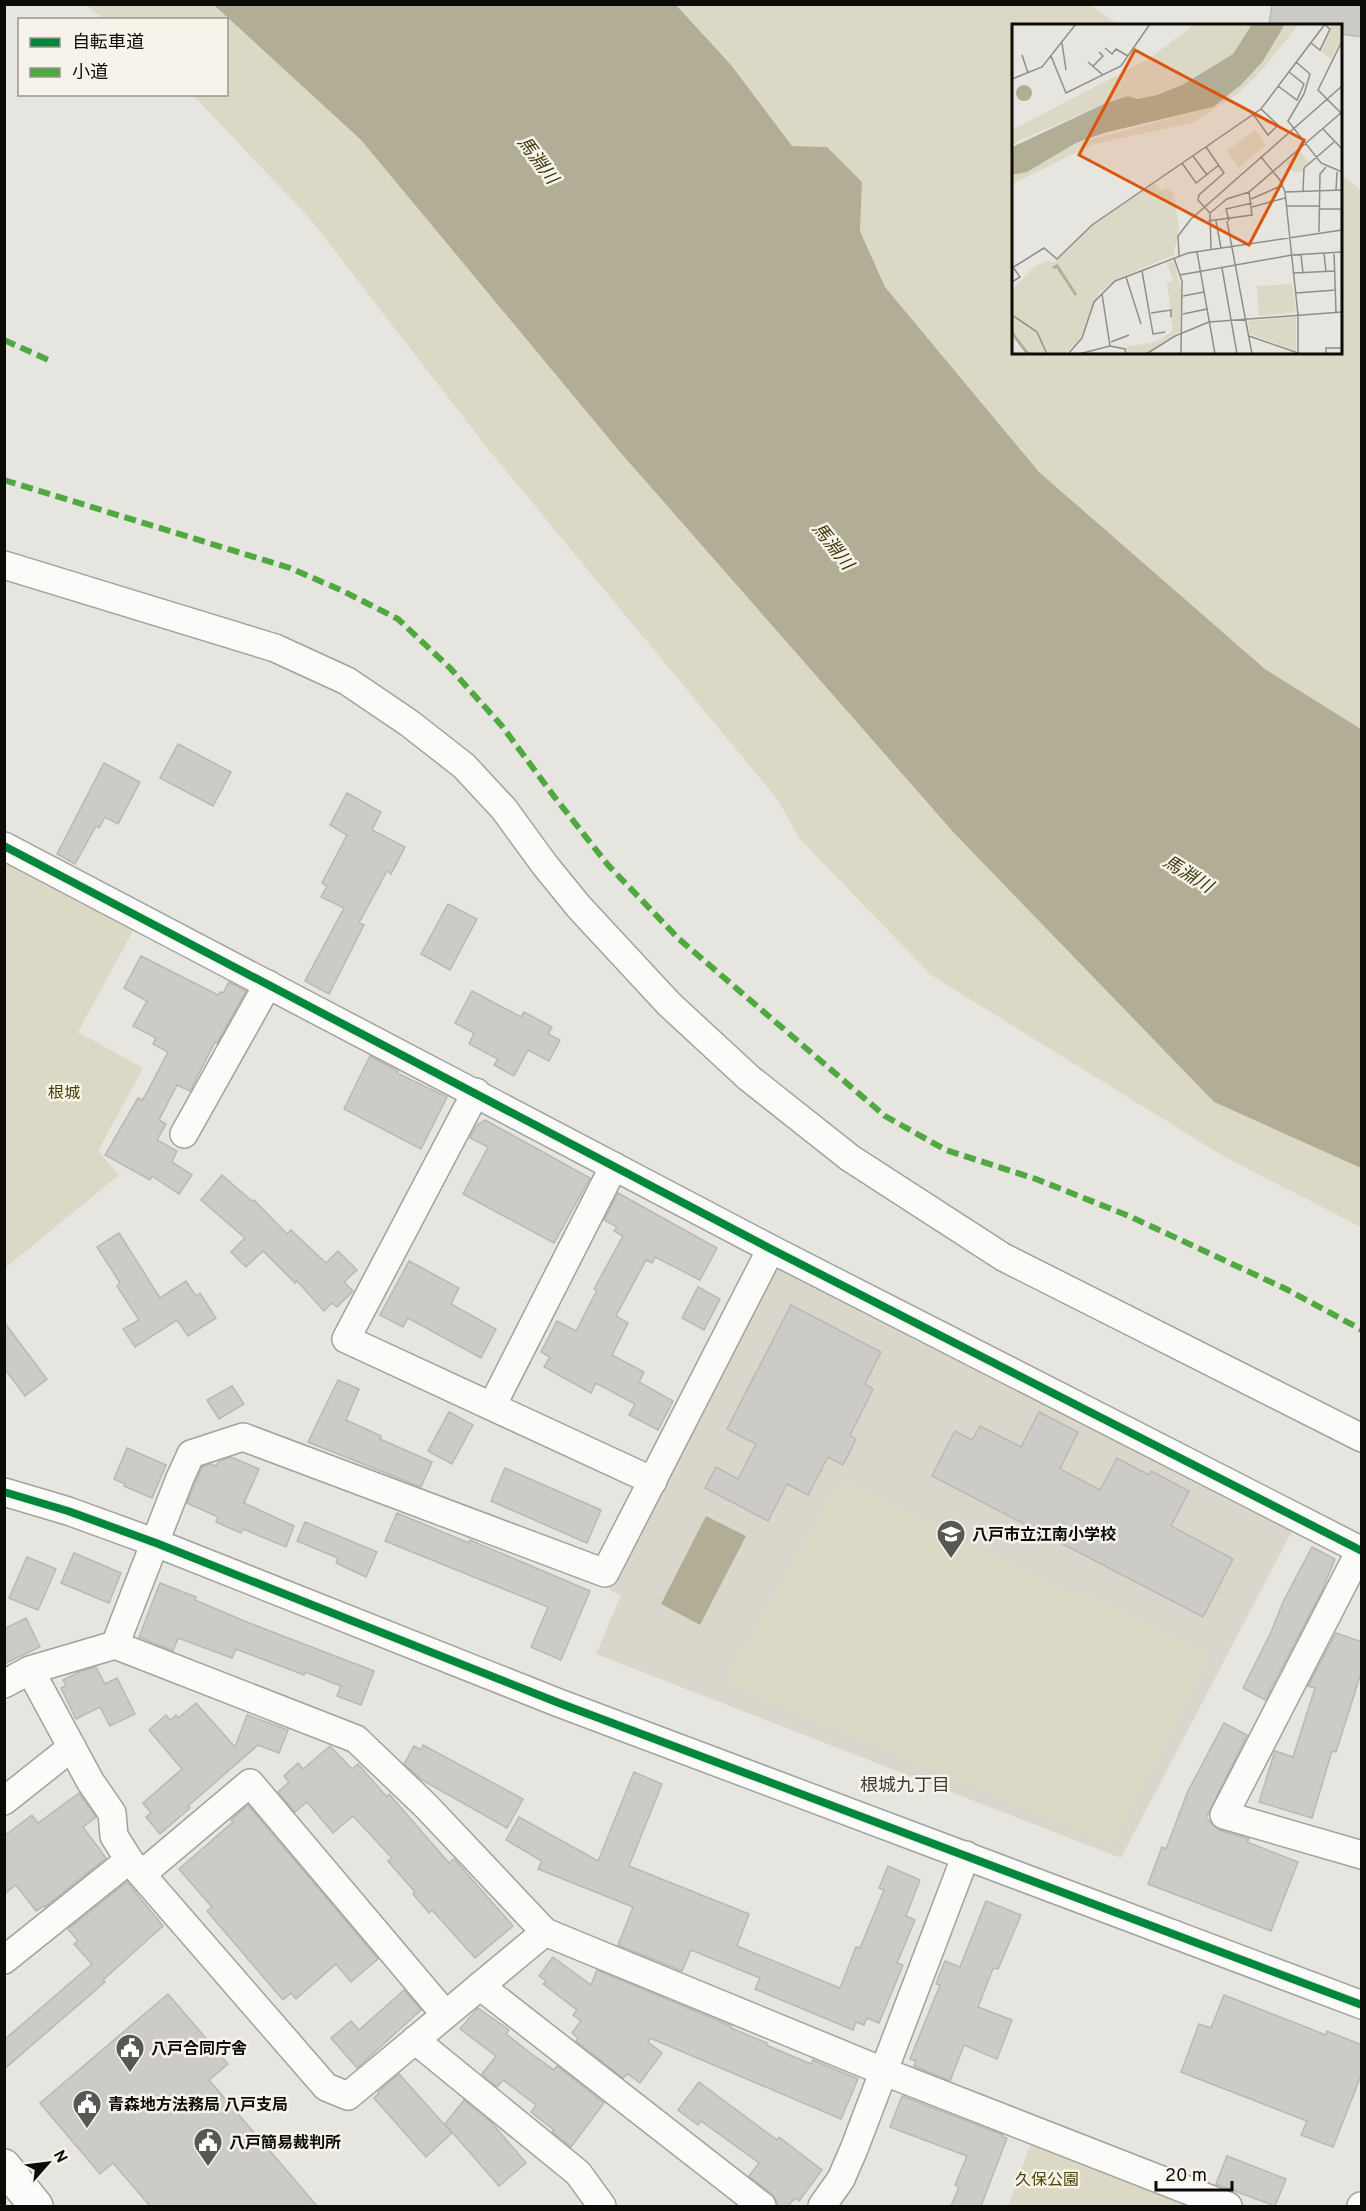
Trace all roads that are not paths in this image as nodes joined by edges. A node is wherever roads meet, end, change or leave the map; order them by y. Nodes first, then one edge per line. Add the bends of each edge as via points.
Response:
1 (4, 565) edge
2 (4, 846) edge
3 (268, 984) junction
4 (476, 1092) junction
5 (184, 1134) dead end
6 (614, 1166) junction
7 (771, 1249) junction
8 (492, 1406) junction
9 (1362, 1438) edge
10 (653, 1481) junction
11 (4, 1491) edge
12 (156, 1543) junction
13 (1361, 1551) edge
14 (115, 1645) junction
15 (30, 1670) junction
16 (4, 1684) edge
17 (72, 1748) junction
18 (4, 1801) edge
19 (966, 1855) junction
20 (1362, 1855) edge
21 (136, 1867) junction
22 (545, 1932) junction
23 (4, 1960) edge
24 (480, 1986) junction
25 (1362, 2005) edge
26 (445, 2014) junction
27 (415, 2040) junction
28 (885, 2072) junction
29 (4, 2166) edge
30 (36, 2206) edge
31 (602, 2206) edge
32 (762, 2206) edge
33 (822, 2206) edge
34 (1228, 2206) edge

1 - 9 street via 275,648 346,681 465,766 504,809 579,907 669,1004 749,1078 850,1158 1003,1257
2 - 3 street
3 - 4 street
3 - 5 street
4 - 6 street
4 - 8 street via 346,1339
6 - 7 street
6 - 8 street
7 - 10 street
7 - 13 street
8 - 10 street
10 - 12 street via 605,1573 243,1437 191,1454
11 - 12 street
12 - 14 street
12 - 19 street via 559,1703
13 - 20 street via 1224,1815
14 - 15 street
14 - 22 street via 357,1739
15 - 16 street
15 - 17 street
17 - 18 street
17 - 21 street via 112,1813 114,1836
19 - 25 street
19 - 28 street
21 - 23 street
21 - 26 street via 250,1783
21 - 27 street via 326,2087 348,2096
22 - 24 street
22 - 28 street
24 - 26 street
24 - 32 street
26 - 27 street
27 - 31 street via 579,2173
28 - 33 street via 841,2179
28 - 34 street
29 - 30 highway

